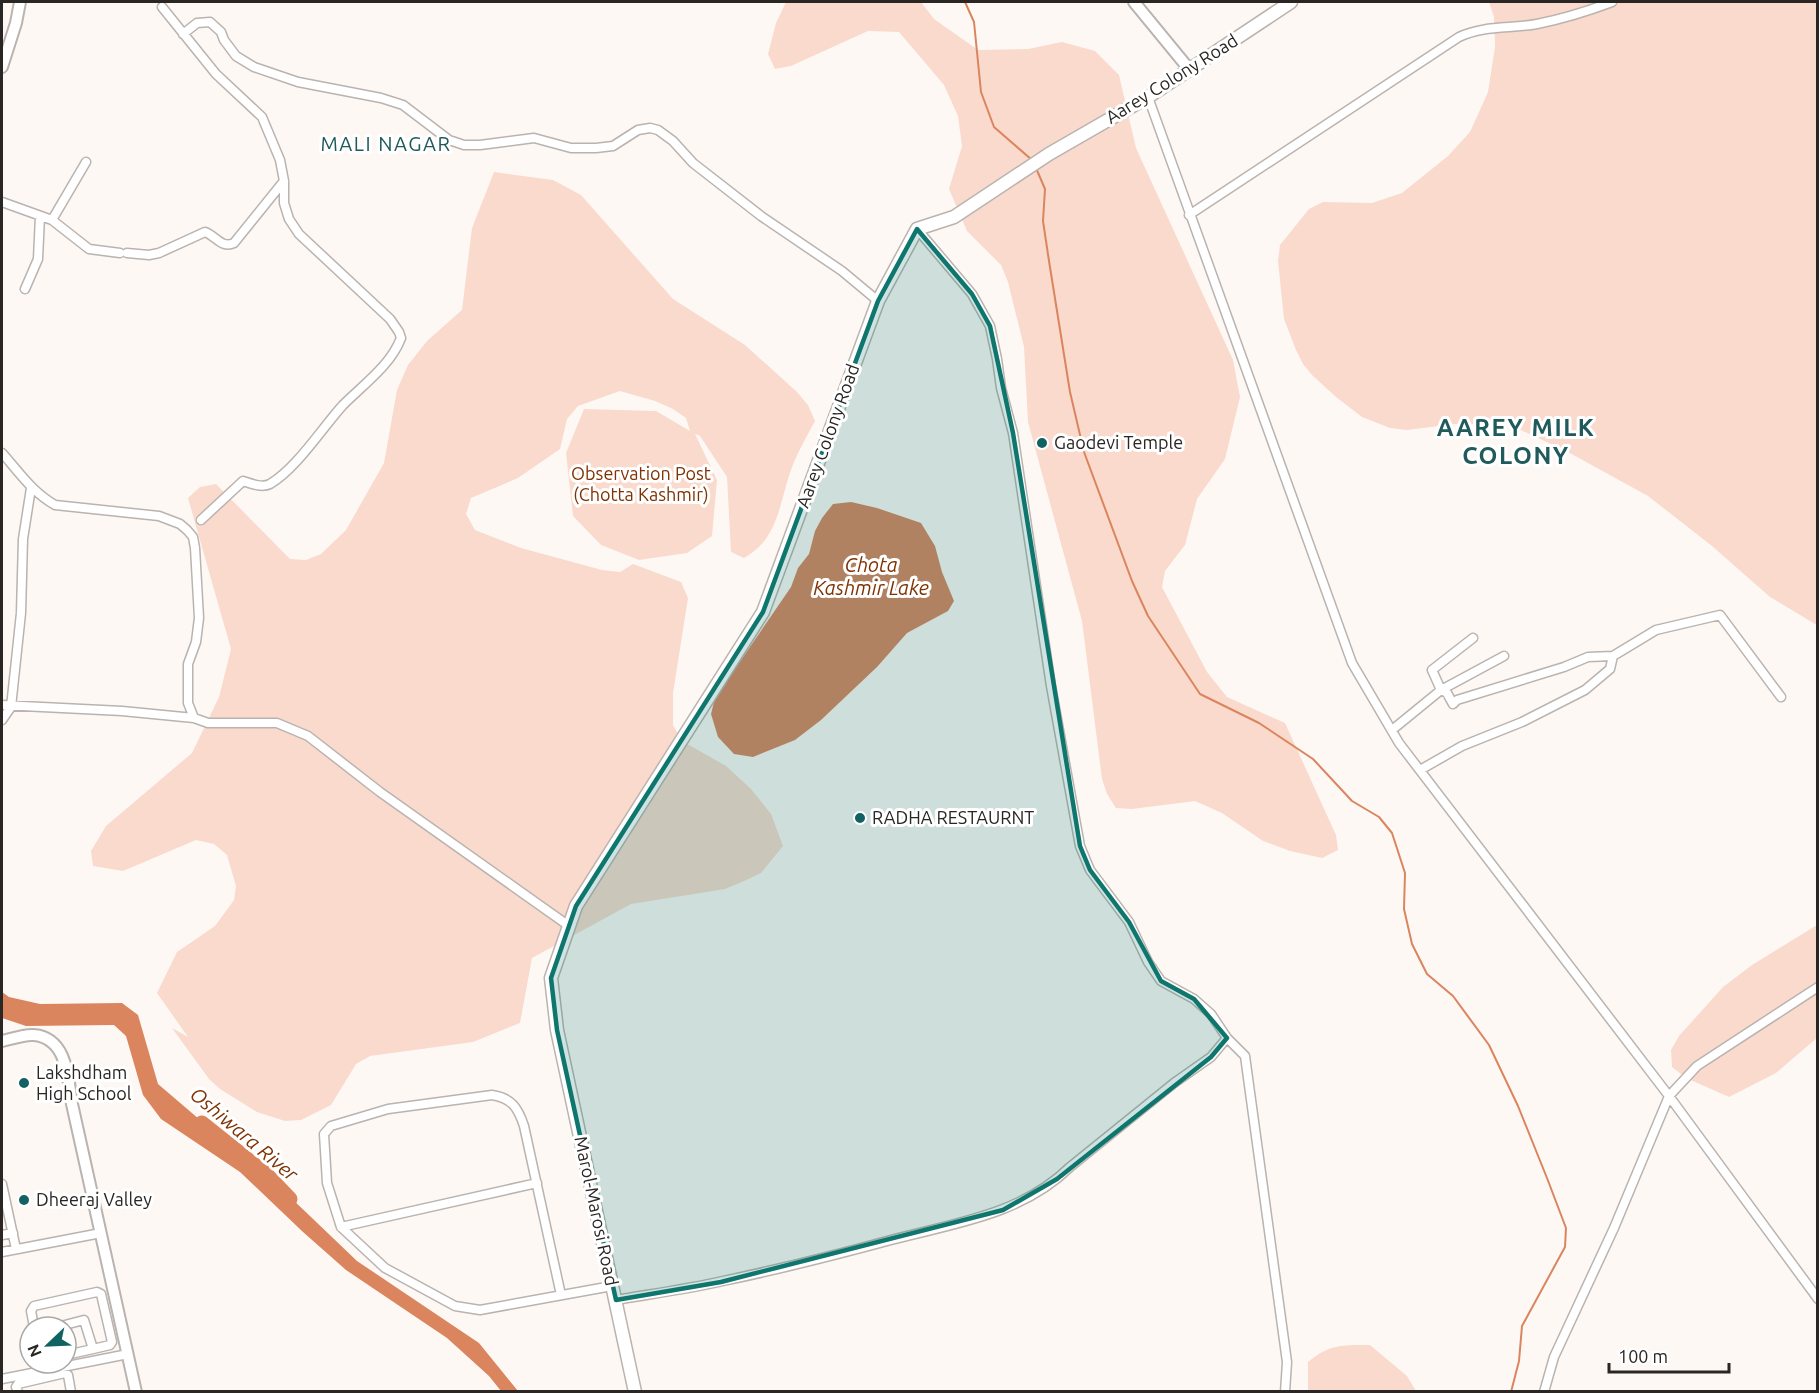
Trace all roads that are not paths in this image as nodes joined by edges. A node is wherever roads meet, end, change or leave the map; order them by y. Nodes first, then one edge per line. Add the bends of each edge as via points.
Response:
1 (20, 2) edge
2 (1134, 2) edge
3 (1291, 2) edge
4 (1612, 2) edge
5 (162, 7) dead end
6 (183, 34) junction
7 (2, 67) edge
8 (1189, 69) junction
9 (1148, 97) junction
10 (86, 162) dead end
11 (284, 181) junction
12 (2, 202) edge
13 (1190, 215) junction
14 (40, 216) junction
15 (52, 220) junction
16 (917, 229) junction
17 (25, 289) dead end
18 (878, 301) junction
19 (2, 453) edge
20 (31, 488) junction
21 (201, 520) dead end
22 (1473, 638) dead end
23 (1504, 656) dead end
24 (1613, 656) junction
25 (1441, 690) junction
26 (1781, 697) dead end
27 (2, 705) edge
28 (11, 707) junction
29 (194, 718) junction
30 (2, 720) edge
31 (1392, 730) junction
32 (1420, 770) junction
33 (569, 926) junction
34 (1818, 987) edge
35 (558, 1030) joint
36 (1227, 1038) junction
37 (2, 1041) edge
38 (1669, 1096) junction
39 (2, 1184) edge
40 (537, 1184) junction
41 (341, 1227) junction
42 (13, 1233) junction
43 (101, 1233) junction
44 (2, 1235) edge
45 (16, 1249) junction
46 (2, 1252) edge
47 (612, 1286) junction
48 (561, 1295) junction
49 (1818, 1299) edge
50 (615, 1300) junction
51 (32, 1315) edge
52 (78, 1321) edge
53 (121, 1321) junction
54 (108, 1323) junction
55 (93, 1349) junction
56 (78, 1352) edge
57 (128, 1354) junction
58 (2, 1379) edge
59 (69, 1391) edge
60 (18, 1392) edge
61 (136, 1392) edge
62 (635, 1392) edge
63 (1285, 1392) edge
64 (1544, 1392) edge

1 - 7 street
2 - 8 street
3 - 8 main road, Aarey Colony Road
4 - 13 street via 1566,17 1476,30 1459,37
5 - 6 street
6 - 11 street via 216,74 262,117 280,160
6 - 18 street via 197,24 210,22 236,56 254,67 298,82 403,105 441,136 464,145 534,138 572,148 596,148 613,146 638,130 658,130 761,216 842,271
8 - 9 main road, Aarey Colony Road
9 - 13 street
9 - 16 main road, Aarey Colony Road via 1049,154 954,217
10 - 15 street
11 - 15 street via 228,246 205,232 148,255 90,249
11 - 21 street via 284,203 299,234 390,319 401,338 390,358 285,472 268,485 243,481
12 - 14 street
13 - 31 street via 1352,663
14 - 15 street
14 - 17 street via 38,259
16 - 18 main road, Aarey Colony Road
16 - 36 street via 972,294 990,326 1013,433 1051,686 1080,846 1090,870 1129,922 1161,981 1194,999
18 - 33 main road, Aarey Colony Road via 763,612 576,906
19 - 20 street
20 - 28 street via 23,539 21,613
20 - 29 street via 55,505 159,516 180,524 193,537 199,618 188,664 188,703
22 - 25 street via 1432,670
23 - 25 street
24 - 25 street via 1588,657 1453,704
24 - 26 street via 1656,630 1720,615
24 - 32 street via 1610,669 1585,690 1522,722 1462,746
25 - 31 street
27 - 28 street
28 - 29 street
28 - 30 street
29 - 33 street via 208,723 277,723 308,736
31 - 32 street
32 - 38 street
33 - 35 main road, Aarey Colony Road via 551,978
34 - 38 street via 1697,1066
35 - 47 main road, Marol-Marosi Road
36 - 50 street via 1211,1057 1057,1179 1003,1210 786,1267
36 - 63 street via 1245,1056 1287,1362
37 - 43 street via 34,1035 47,1039 62,1055
38 - 49 street
38 - 64 street via 1554,1357
39 - 42 street
40 - 41 street
40 - 41 street via 520,1112 504,1097 492,1095 388,1109 331,1126 324,1134 327,1183
40 - 48 street
41 - 48 street via 385,1268 455,1306 480,1310
42 - 44 street
42 - 45 street
43 - 45 street
43 - 53 street
45 - 46 street
47 - 48 street
47 - 50 main road, Marol-Marosi Road
50 - 62 main road, Marol-Marosi Road
51 - 54 street via 34,1306 97,1292
52 - 55 street via 84,1320
53 - 54 street
53 - 57 street
54 - 55 street via 112,1342
55 - 56 street
57 - 58 street
57 - 61 street
59 - 60 street via 65,1373 18,1384

